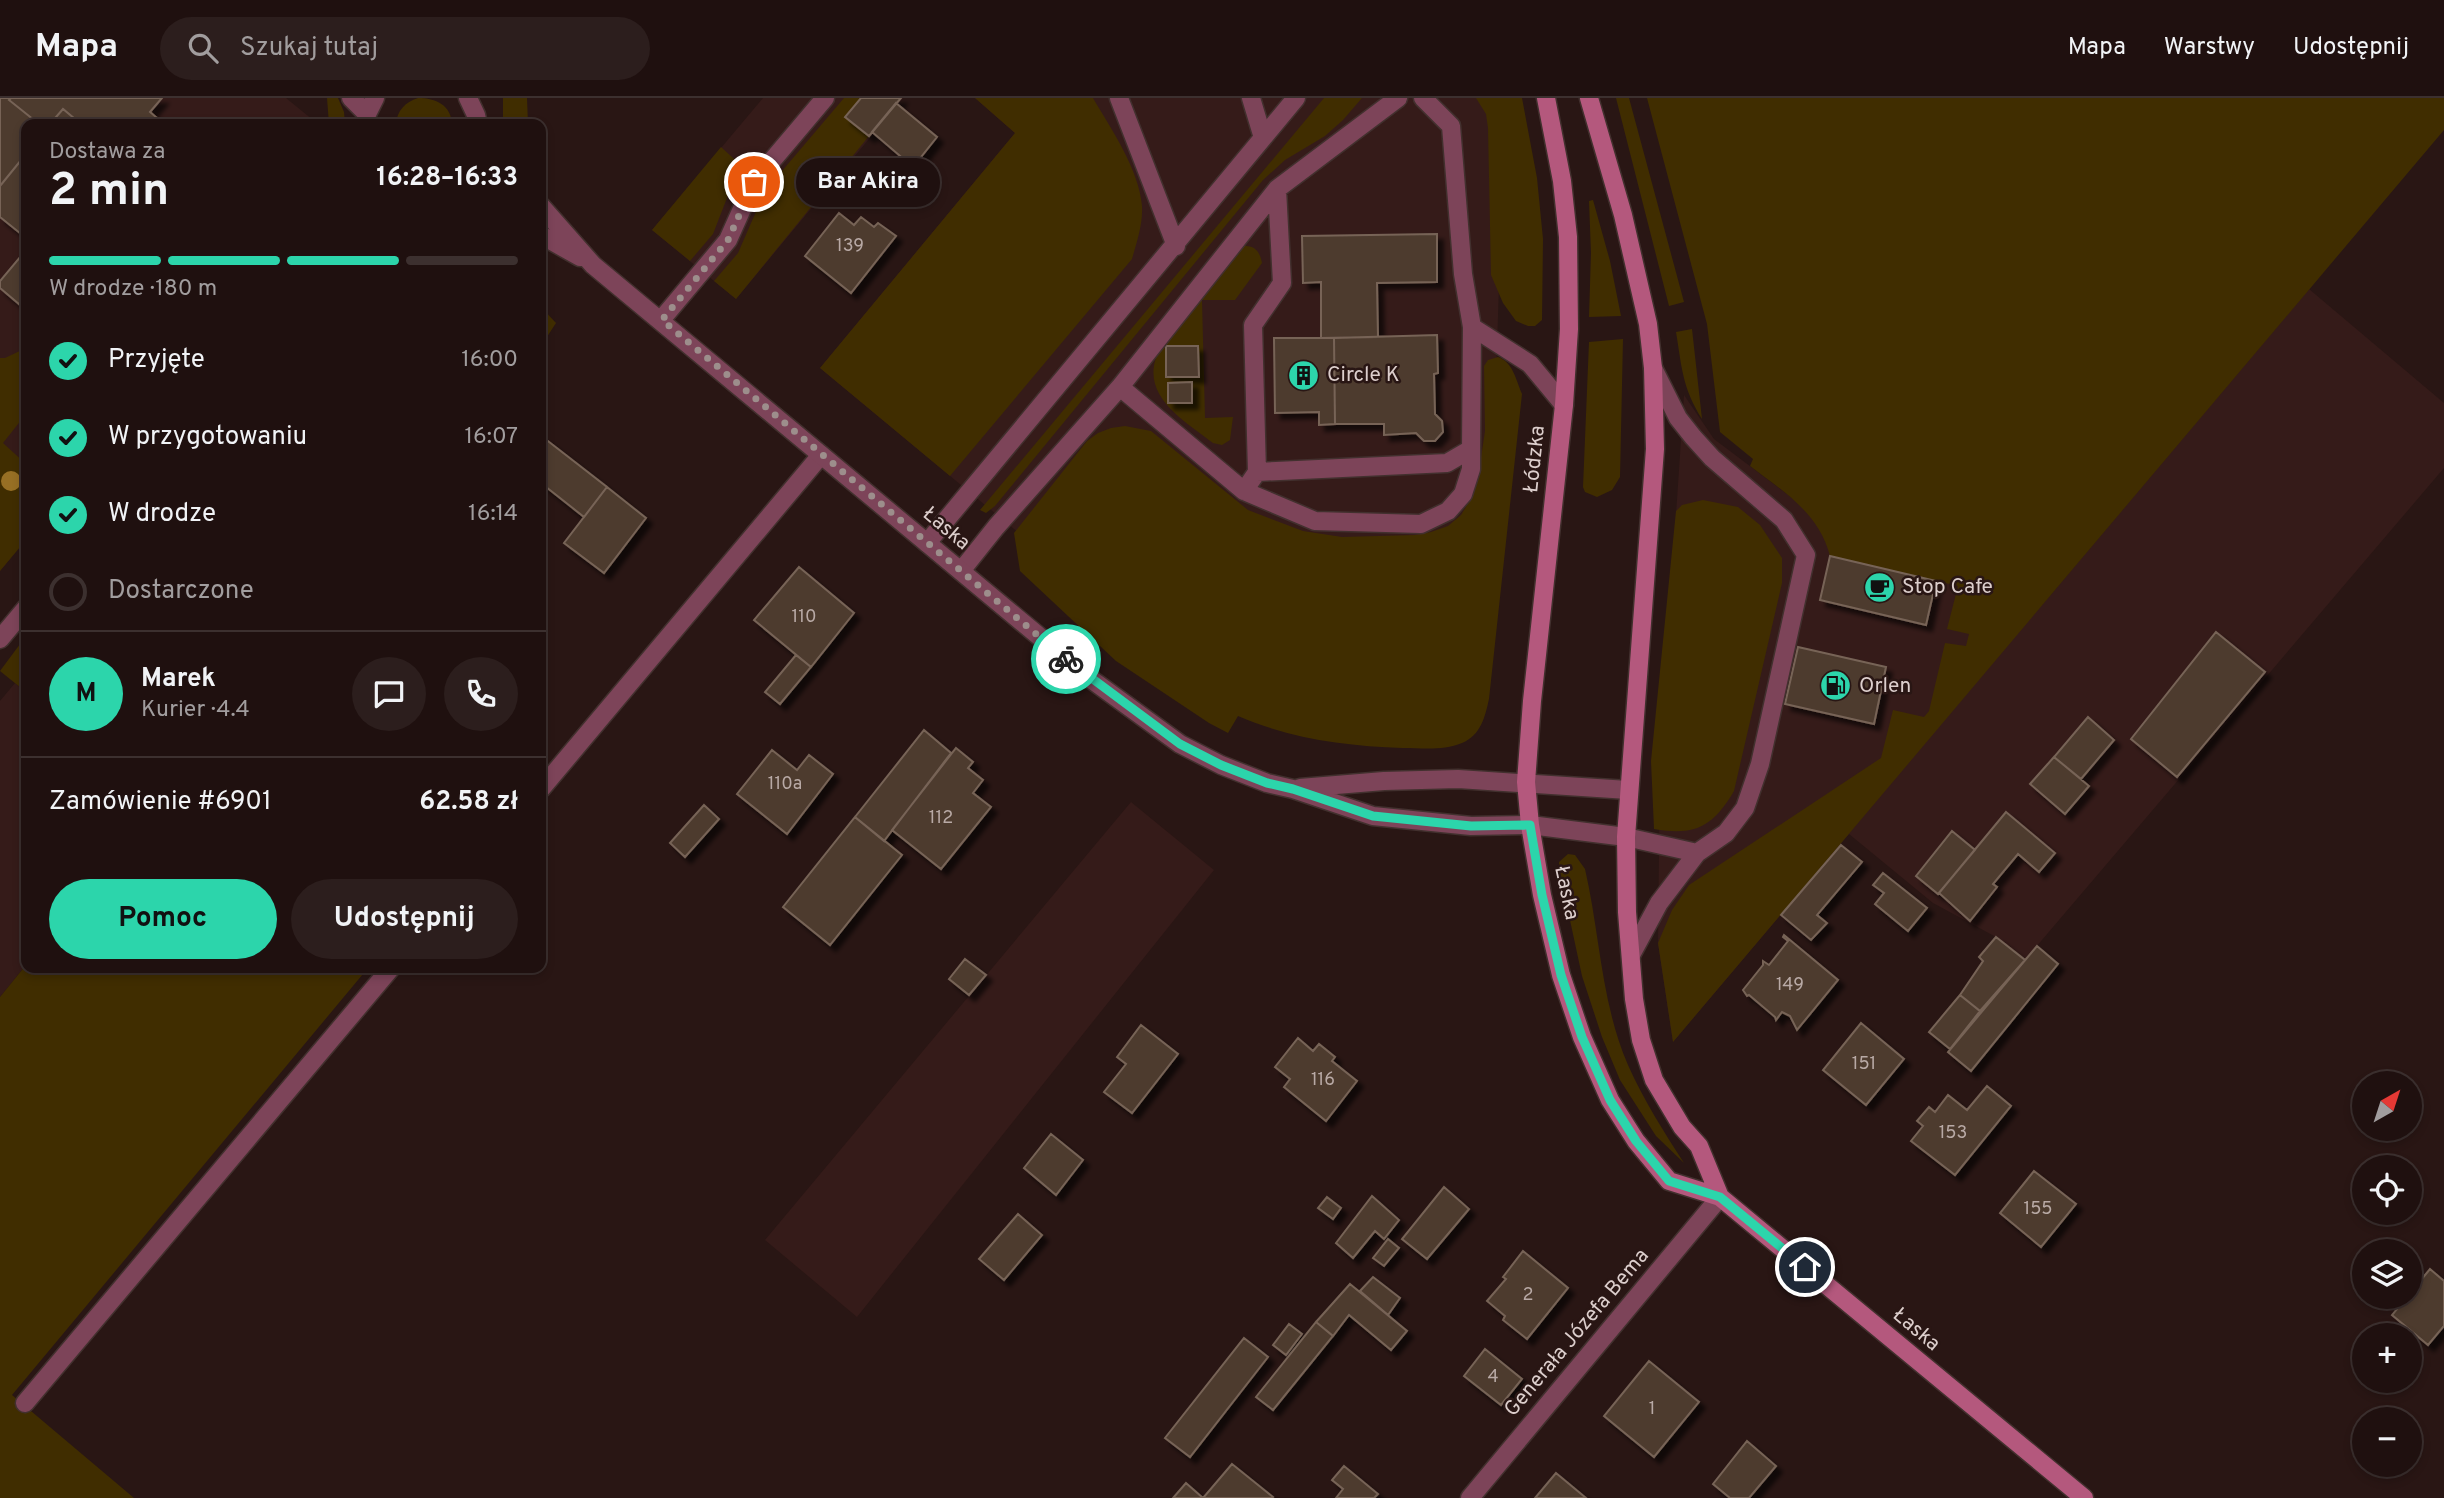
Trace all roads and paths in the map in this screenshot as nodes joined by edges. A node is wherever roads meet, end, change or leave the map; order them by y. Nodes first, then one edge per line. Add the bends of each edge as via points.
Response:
1 (351, 98) edge
2 (375, 98) edge
3 (825, 98) edge
4 (1119, 98) edge
5 (1251, 98) edge
6 (1296, 98) edge
7 (1398, 98) edge
8 (1423, 98) edge
9 (1546, 98) edge
10 (1589, 98) edge
11 (471, 100) edge
12 (366, 119) edge
13 (477, 119) edge
14 (1263, 138) junction
15 (1277, 189) junction
16 (546, 212) edge
17 (546, 238) edge
18 (1176, 246) junction
19 (593, 265) junction
20 (662, 320) junction
21 (1472, 327) junction
22 (1653, 368) junction
23 (1120, 387) junction
24 (1564, 405) junction
25 (1471, 449) junction
26 (821, 456) junction
27 (1257, 472) junction
28 (1244, 491) junction
29 (927, 543) junction
30 (961, 571) junction
31 (21, 614) edge
32 (0, 639) edge
33 (1526, 782) junction
34 (546, 783) edge
35 (1293, 789) junction
36 (1628, 790) junction
37 (1530, 825) junction
38 (1626, 836) junction
39 (1697, 853) junction
40 (1631, 955) junction
41 (387, 973) edge
42 (1720, 1197) junction
43 (25, 1403) dead end
44 (1470, 1498) edge
45 (2084, 1498) edge

1 - 12 street
2 - 12 street
3 - 20 street via 754,182 728,240
4 - 18 street
5 - 14 street
6 - 14 street
7 - 15 street
8 - 21 street via 1451,126
9 - 24 main road, Łódzka via 1568,237
10 - 22 main road via 1623,215 1648,324
11 - 13 street
14 - 18 street
15 - 23 street
15 - 27 street via 1282,283 1253,325
16 - 19 street, Łaska
17 - 19 street, Łaska
18 - 29 street
19 - 20 street, Łaska
20 - 26 street, Łaska
21 - 24 street via 1531,364
21 - 25 street
22 - 36 main road via 1655,450
22 - 39 street via 1693,437 1784,520 1805,555 1760,764 1745,808 1726,833
23 - 28 street
23 - 30 street
24 - 33 main road, Łódzka
25 - 27 street via 1447,463
25 - 28 street via 1471,469 1463,494 1448,511 1421,524 1315,521
26 - 29 street, Łaska
26 - 34 street
27 - 28 street
29 - 30 street, Łaska
30 - 35 street, Łaska via 1088,677 1180,744 1221,765
31 - 32 street
33 - 35 street, Łaska via 1384,781
33 - 36 street, Łaska
33 - 37 main road, Łódzka
35 - 37 street, Łaska via 1373,816 1471,826
36 - 38 main road, Łaska
37 - 38 street, Łaska
37 - 42 main road, Łaska via 1561,975 1610,1100 1669,1181
38 - 39 street
38 - 40 main road, Łaska
39 - 40 street via 1659,903
40 - 42 main road, Łaska via 1641,1040 1654,1080 1699,1146
41 - 43 street
42 - 44 street, Generała Józefa Bema
42 - 45 main road, Łaska

